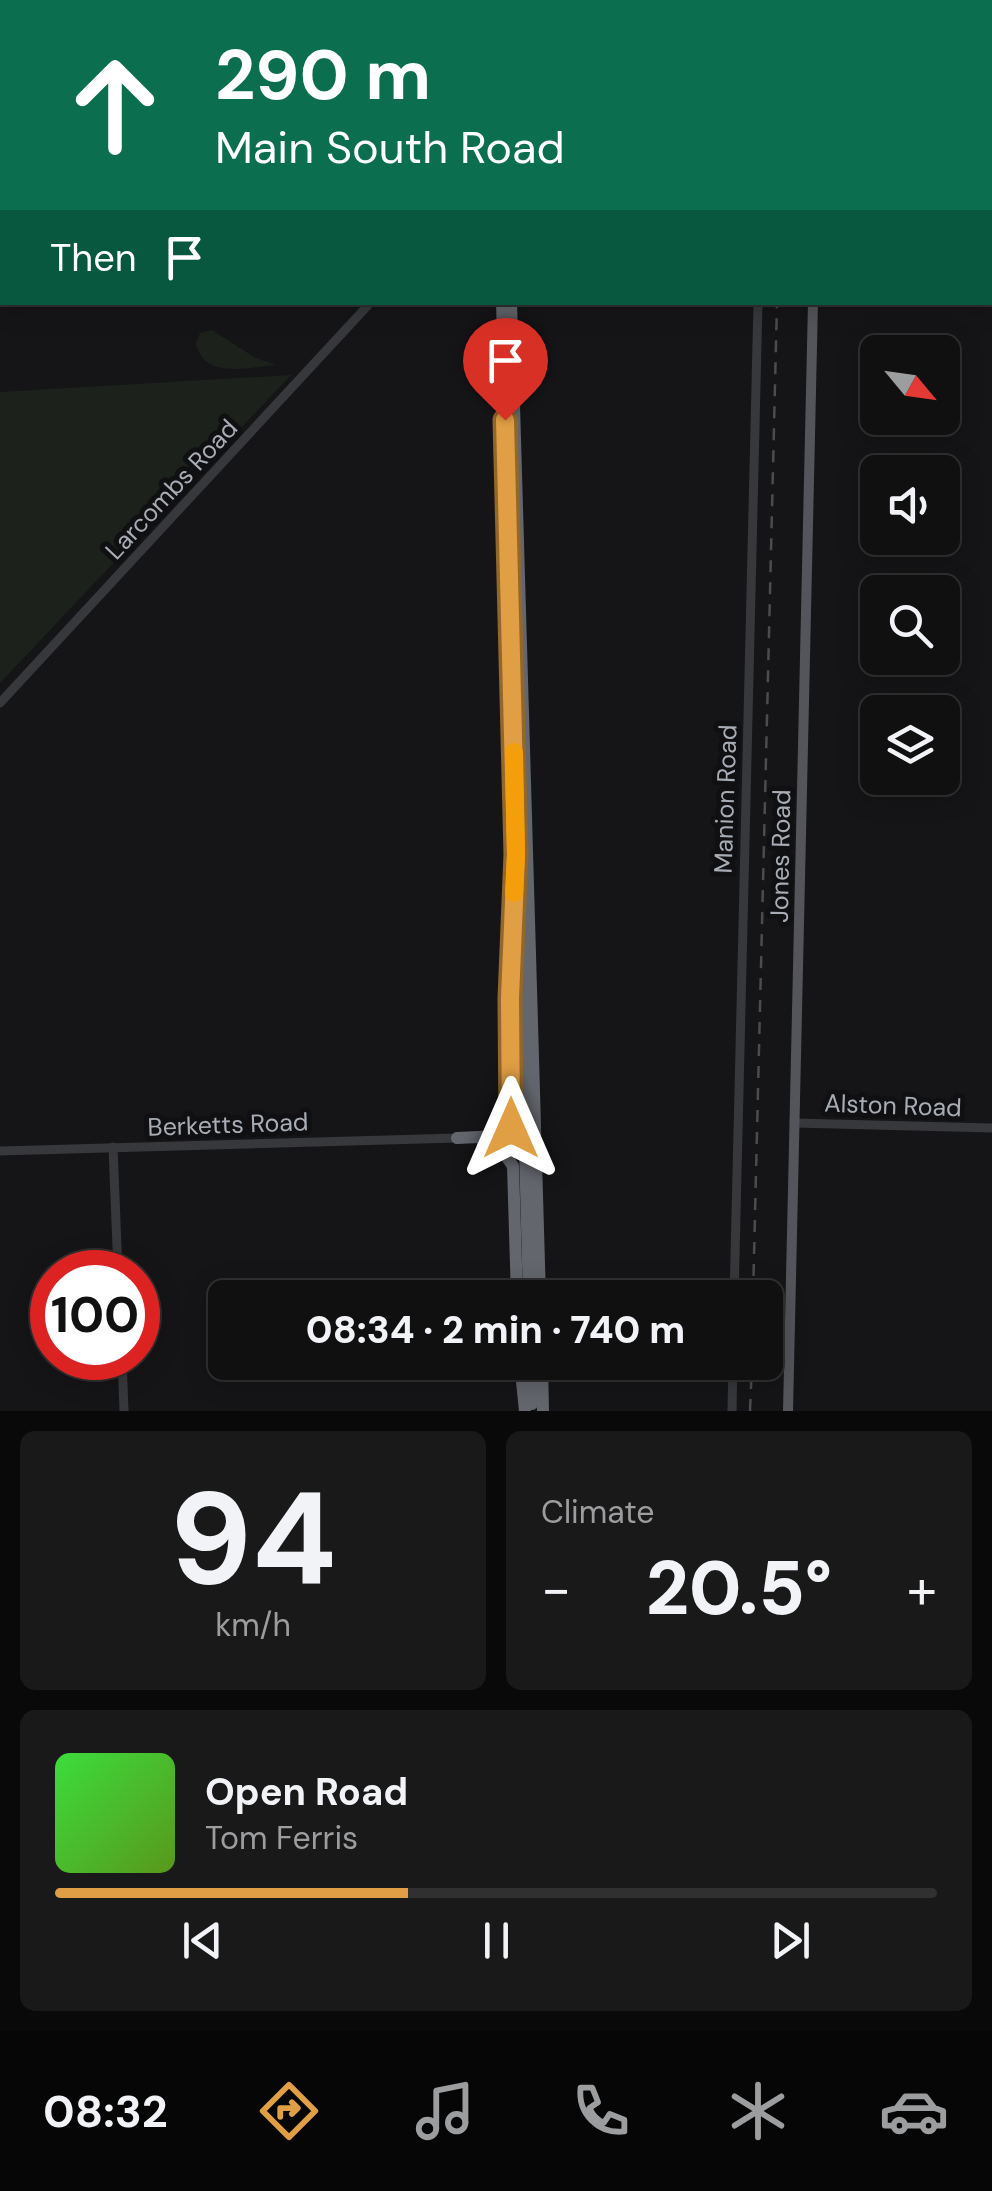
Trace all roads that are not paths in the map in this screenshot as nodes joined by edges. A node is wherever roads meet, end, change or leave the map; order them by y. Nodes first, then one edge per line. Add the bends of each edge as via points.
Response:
1 (368, 305) edge
2 (502, 305) edge
3 (512, 305) edge
4 (758, 305) edge
5 (813, 305) edge
6 (0, 703) edge
7 (516, 854) junction
8 (794, 1122) junction
9 (992, 1128) edge
10 (457, 1138) junction
11 (113, 1147) junction
12 (0, 1151) edge
13 (117, 1250) edge
14 (517, 1280) edge
15 (528, 1280) edge
16 (539, 1280) edge
17 (734, 1280) edge
18 (123, 1380) edge
19 (523, 1380) edge
20 (529, 1380) edge
21 (542, 1380) edge
22 (733, 1380) edge
23 (124, 1411) edge
24 (528, 1411) edge
25 (543, 1411) edge
26 (732, 1411) edge
27 (788, 1411) edge

1 - 6 street, Larcombs Road
2 - 7 highway
3 - 16 highway
4 - 17 street, Manion Road
5 - 8 main road, Jones Road
7 - 10 highway via 512,1123 504,1135
7 - 15 highway
8 - 9 street, Alston Road
8 - 27 main road, Jones Road
10 - 11 street, Berketts Road
10 - 14 highway via 492,1144 511,1160
11 - 12 street, Berketts Road
11 - 13 street
18 - 23 street
19 - 24 highway
20 - 24 highway
21 - 25 highway
22 - 26 street

